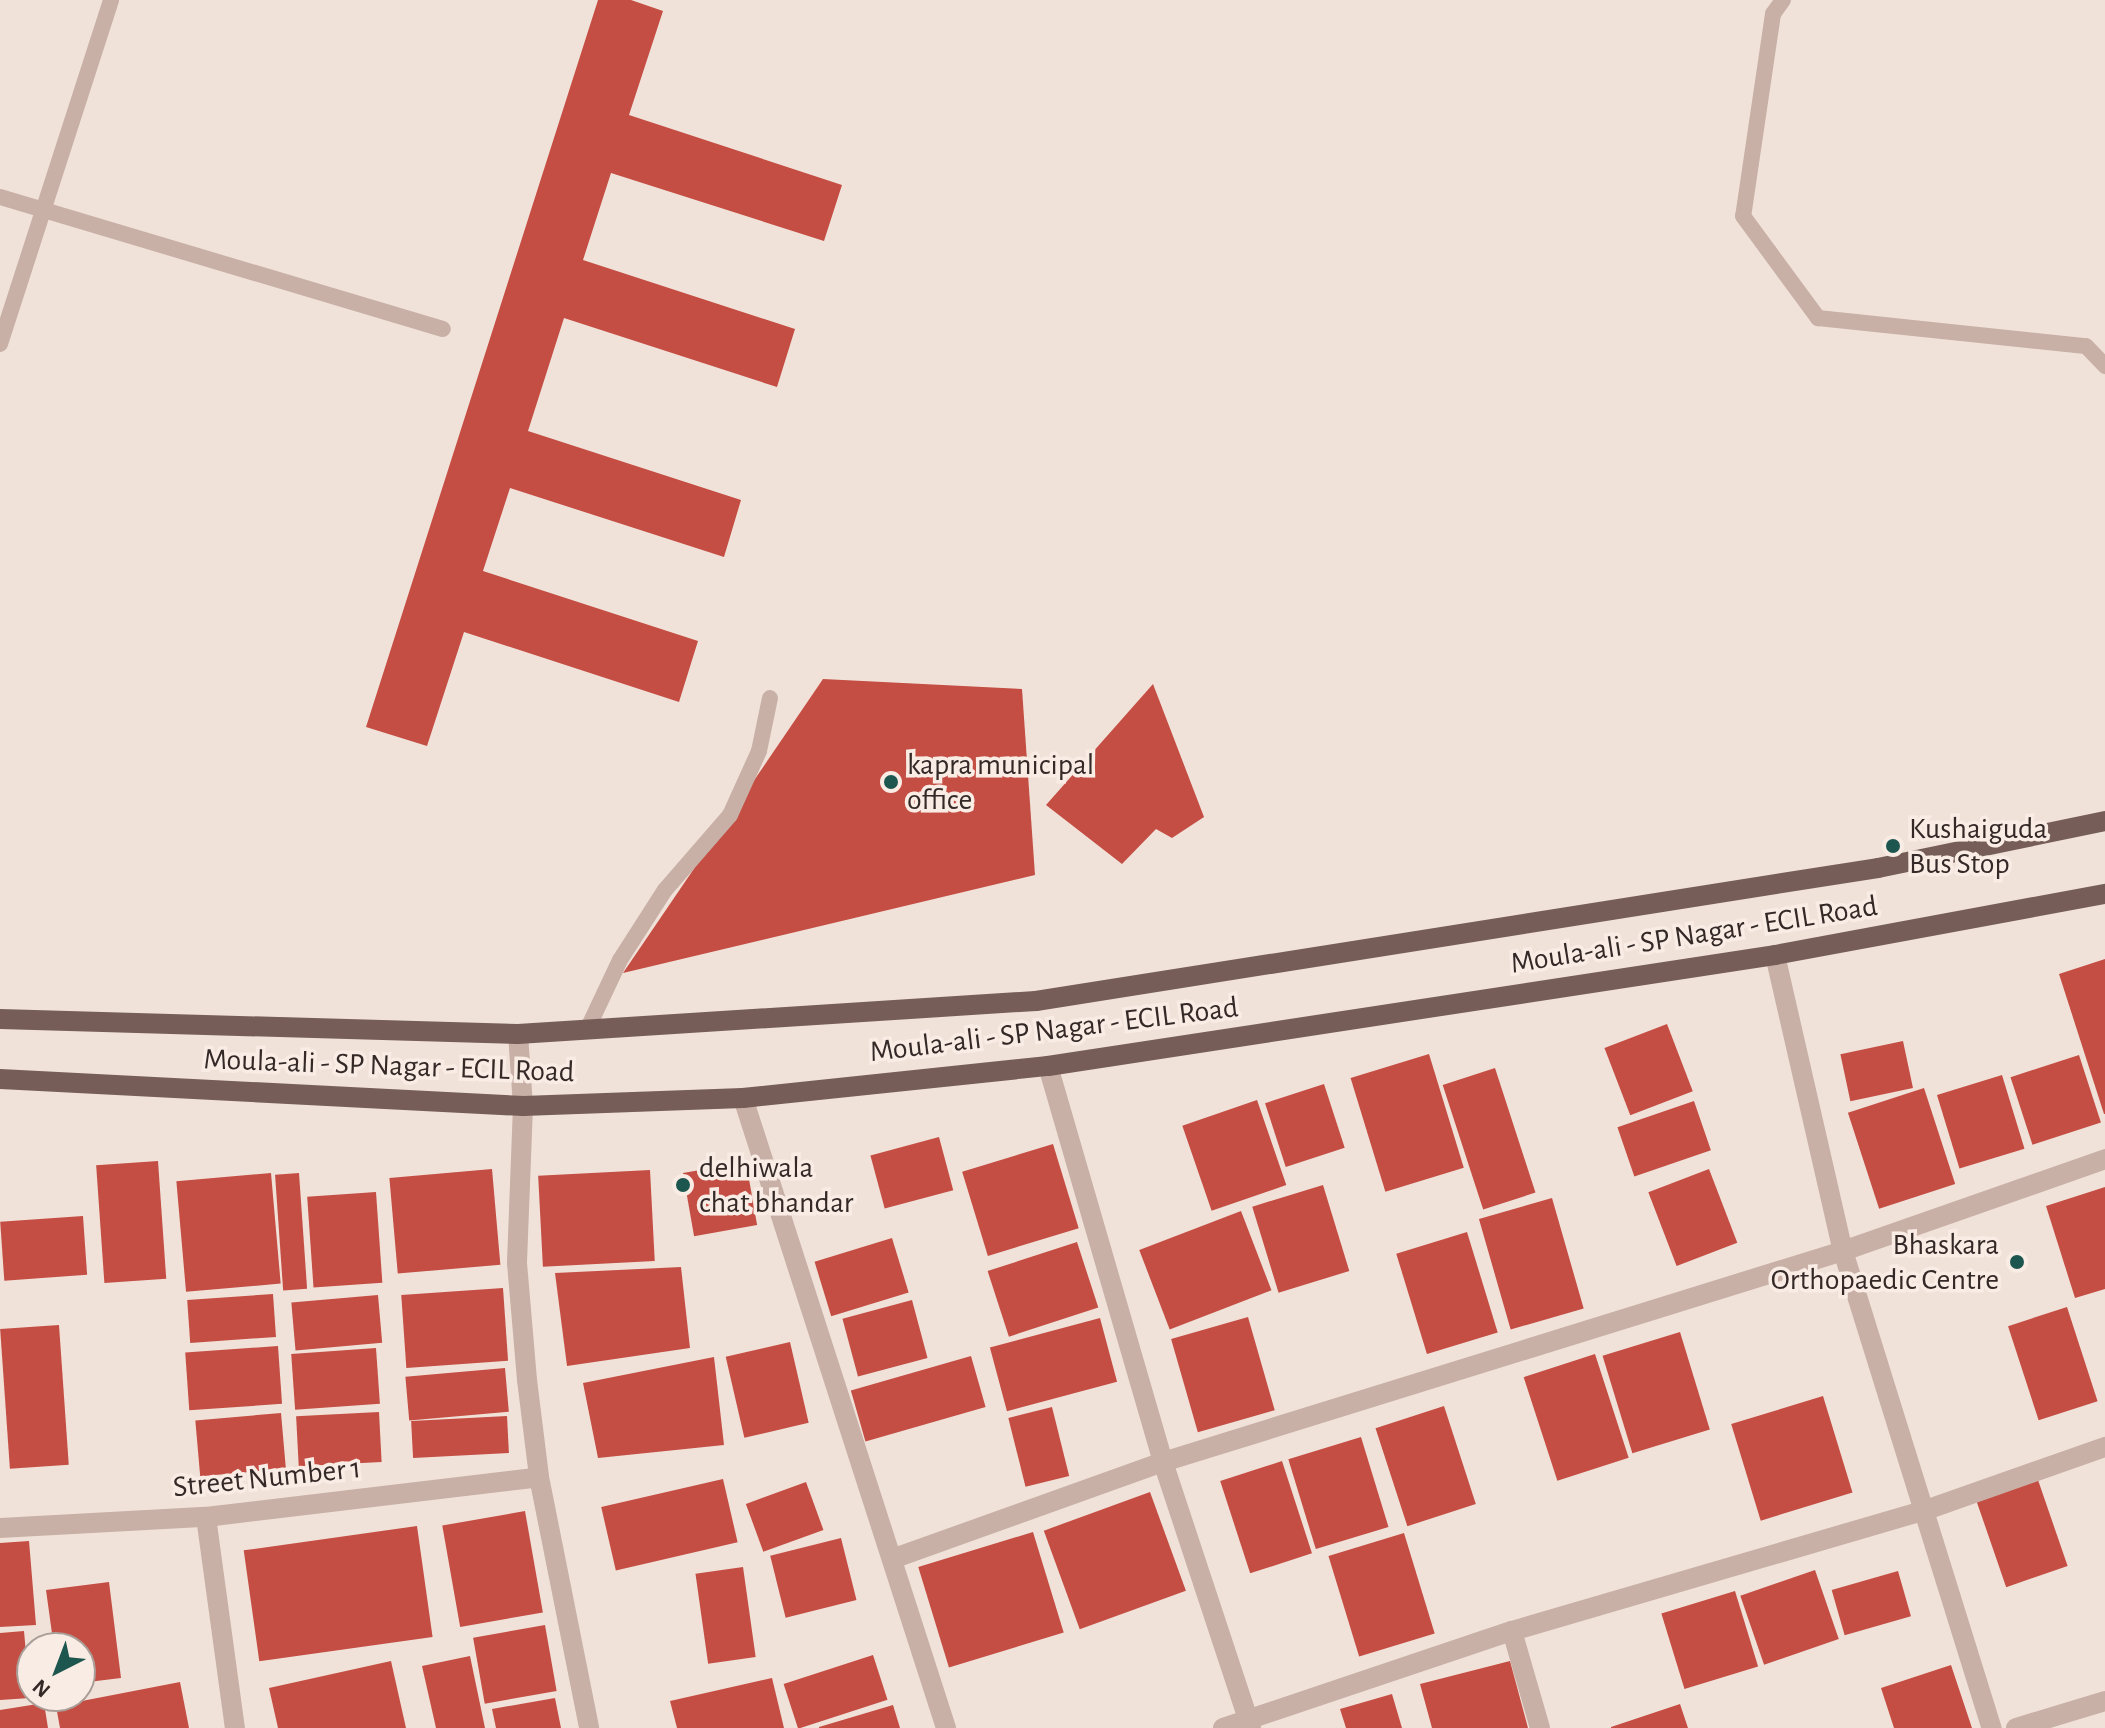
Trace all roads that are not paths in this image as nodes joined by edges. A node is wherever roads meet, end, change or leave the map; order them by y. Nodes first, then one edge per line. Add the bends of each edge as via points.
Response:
1 (111, 0) edge
2 (1783, 0) edge
3 (0, 197) edge
4 (47, 212) junction
5 (443, 329) dead end
6 (0, 344) edge
7 (2105, 366) edge
8 (770, 698) dead end
9 (2105, 821) edge
10 (2105, 894) edge
11 (1775, 955) junction
12 (0, 1019) edge
13 (587, 1030) junction
14 (518, 1034) junction
15 (1048, 1066) junction
16 (0, 1079) edge
17 (743, 1098) junction
18 (523, 1106) junction
19 (2105, 1159) edge
20 (1843, 1251) junction
21 (2105, 1447) edge
22 (1163, 1462) junction
23 (539, 1477) junction
24 (1926, 1510) junction
25 (206, 1517) junction
26 (0, 1528) edge
27 (892, 1559) junction
28 (1512, 1631) junction
29 (2105, 1701) edge
30 (1249, 1723) edge
31 (235, 1728) edge
32 (589, 1728) edge
33 (946, 1728) edge
34 (1223, 1728) edge
35 (1540, 1728) edge
36 (1992, 1728) edge
37 (2016, 1728) edge

1 - 4 lane
2 - 7 lane via 1773,14 1743,216 1818,318 2086,346
3 - 4 lane
4 - 5 lane
4 - 6 lane
8 - 13 lane via 759,751 730,815 665,890 620,960
9 - 13 main road, Moula-ali - SP Nagar - ECIL Road via 1878,868 1036,1001
10 - 11 main road, Moula-ali - SP Nagar - ECIL Road
11 - 15 main road, Moula-ali - SP Nagar - ECIL Road
11 - 20 street
12 - 14 main road, Moula-ali - SP Nagar - ECIL Road
13 - 14 main road, Moula-ali - SP Nagar - ECIL Road
14 - 18 street
15 - 17 main road, Moula-ali - SP Nagar - ECIL Road
15 - 22 street
16 - 18 main road, Moula-ali - SP Nagar - ECIL Road
17 - 18 main road, Moula-ali - SP Nagar - ECIL Road
17 - 27 street
18 - 23 street via 517,1263
19 - 20 street
20 - 22 street
20 - 24 street
21 - 24 street
22 - 27 street
22 - 30 street
23 - 25 street, Street Number 1
23 - 32 street
24 - 28 street
24 - 36 street
25 - 26 street, Street Number 1
25 - 31 street
27 - 33 street
28 - 30 street
28 - 35 street
29 - 37 street
30 - 34 street

